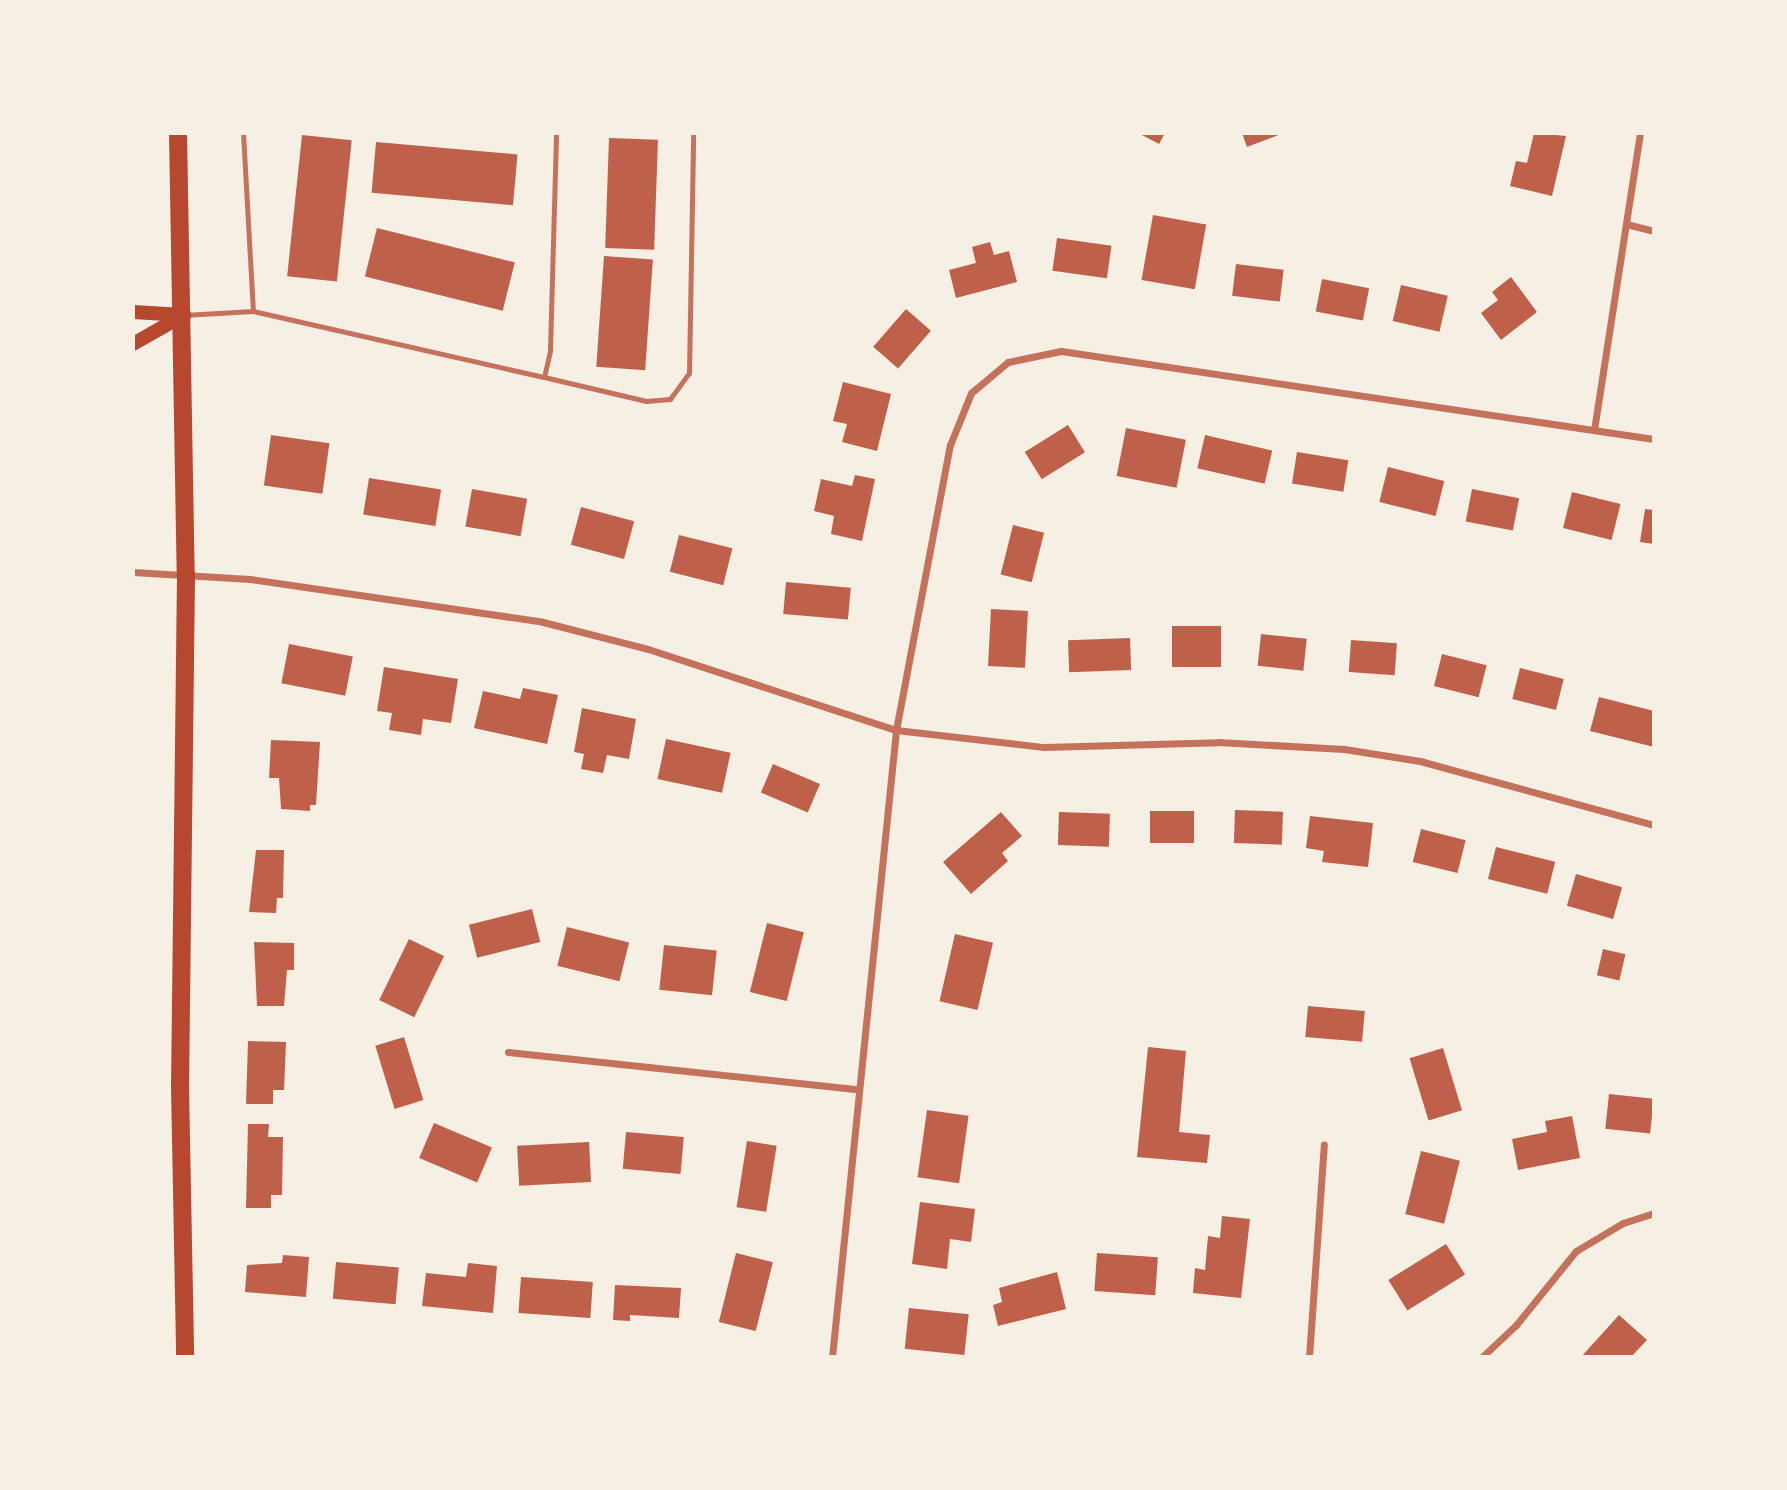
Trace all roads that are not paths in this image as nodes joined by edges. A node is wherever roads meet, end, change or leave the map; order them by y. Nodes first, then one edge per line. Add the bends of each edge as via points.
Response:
1 (178, 133) edge
2 (243, 133) edge
3 (556, 133) edge
4 (1640, 133) edge
5 (693, 135) dead end
6 (1626, 224) junction
7 (1654, 231) edge
8 (253, 311) junction
9 (133, 312) edge
10 (184, 315) junction
11 (133, 344) edge
12 (544, 377) junction
13 (1594, 430) junction
14 (1654, 439) edge
15 (133, 572) edge
16 (186, 575) junction
17 (896, 730) junction
18 (1654, 825) edge
19 (508, 1052) dead end
20 (857, 1089) junction
21 (1324, 1145) dead end
22 (1654, 1213) edge
23 (185, 1357) edge
24 (832, 1357) edge
25 (1309, 1357) edge
26 (1482, 1357) edge

1 - 10 main road
2 - 8 lane
3 - 12 lane via 551,350
4 - 6 street
5 - 12 lane via 689,373 670,399 646,401
6 - 7 street
6 - 13 street
8 - 10 lane
8 - 12 lane
9 - 10 main road
10 - 11 main road
10 - 16 main road
13 - 14 street
13 - 17 street via 1061,351 1008,362 971,393 950,445
15 - 16 street
16 - 17 street via 250,579 543,622 648,649
16 - 23 main road via 180,1087
17 - 18 street via 1044,747 1218,743 1344,749 1446,767
17 - 20 street
19 - 20 street
20 - 24 street
21 - 25 street
22 - 26 street via 1623,1223 1576,1251 1511,1331

